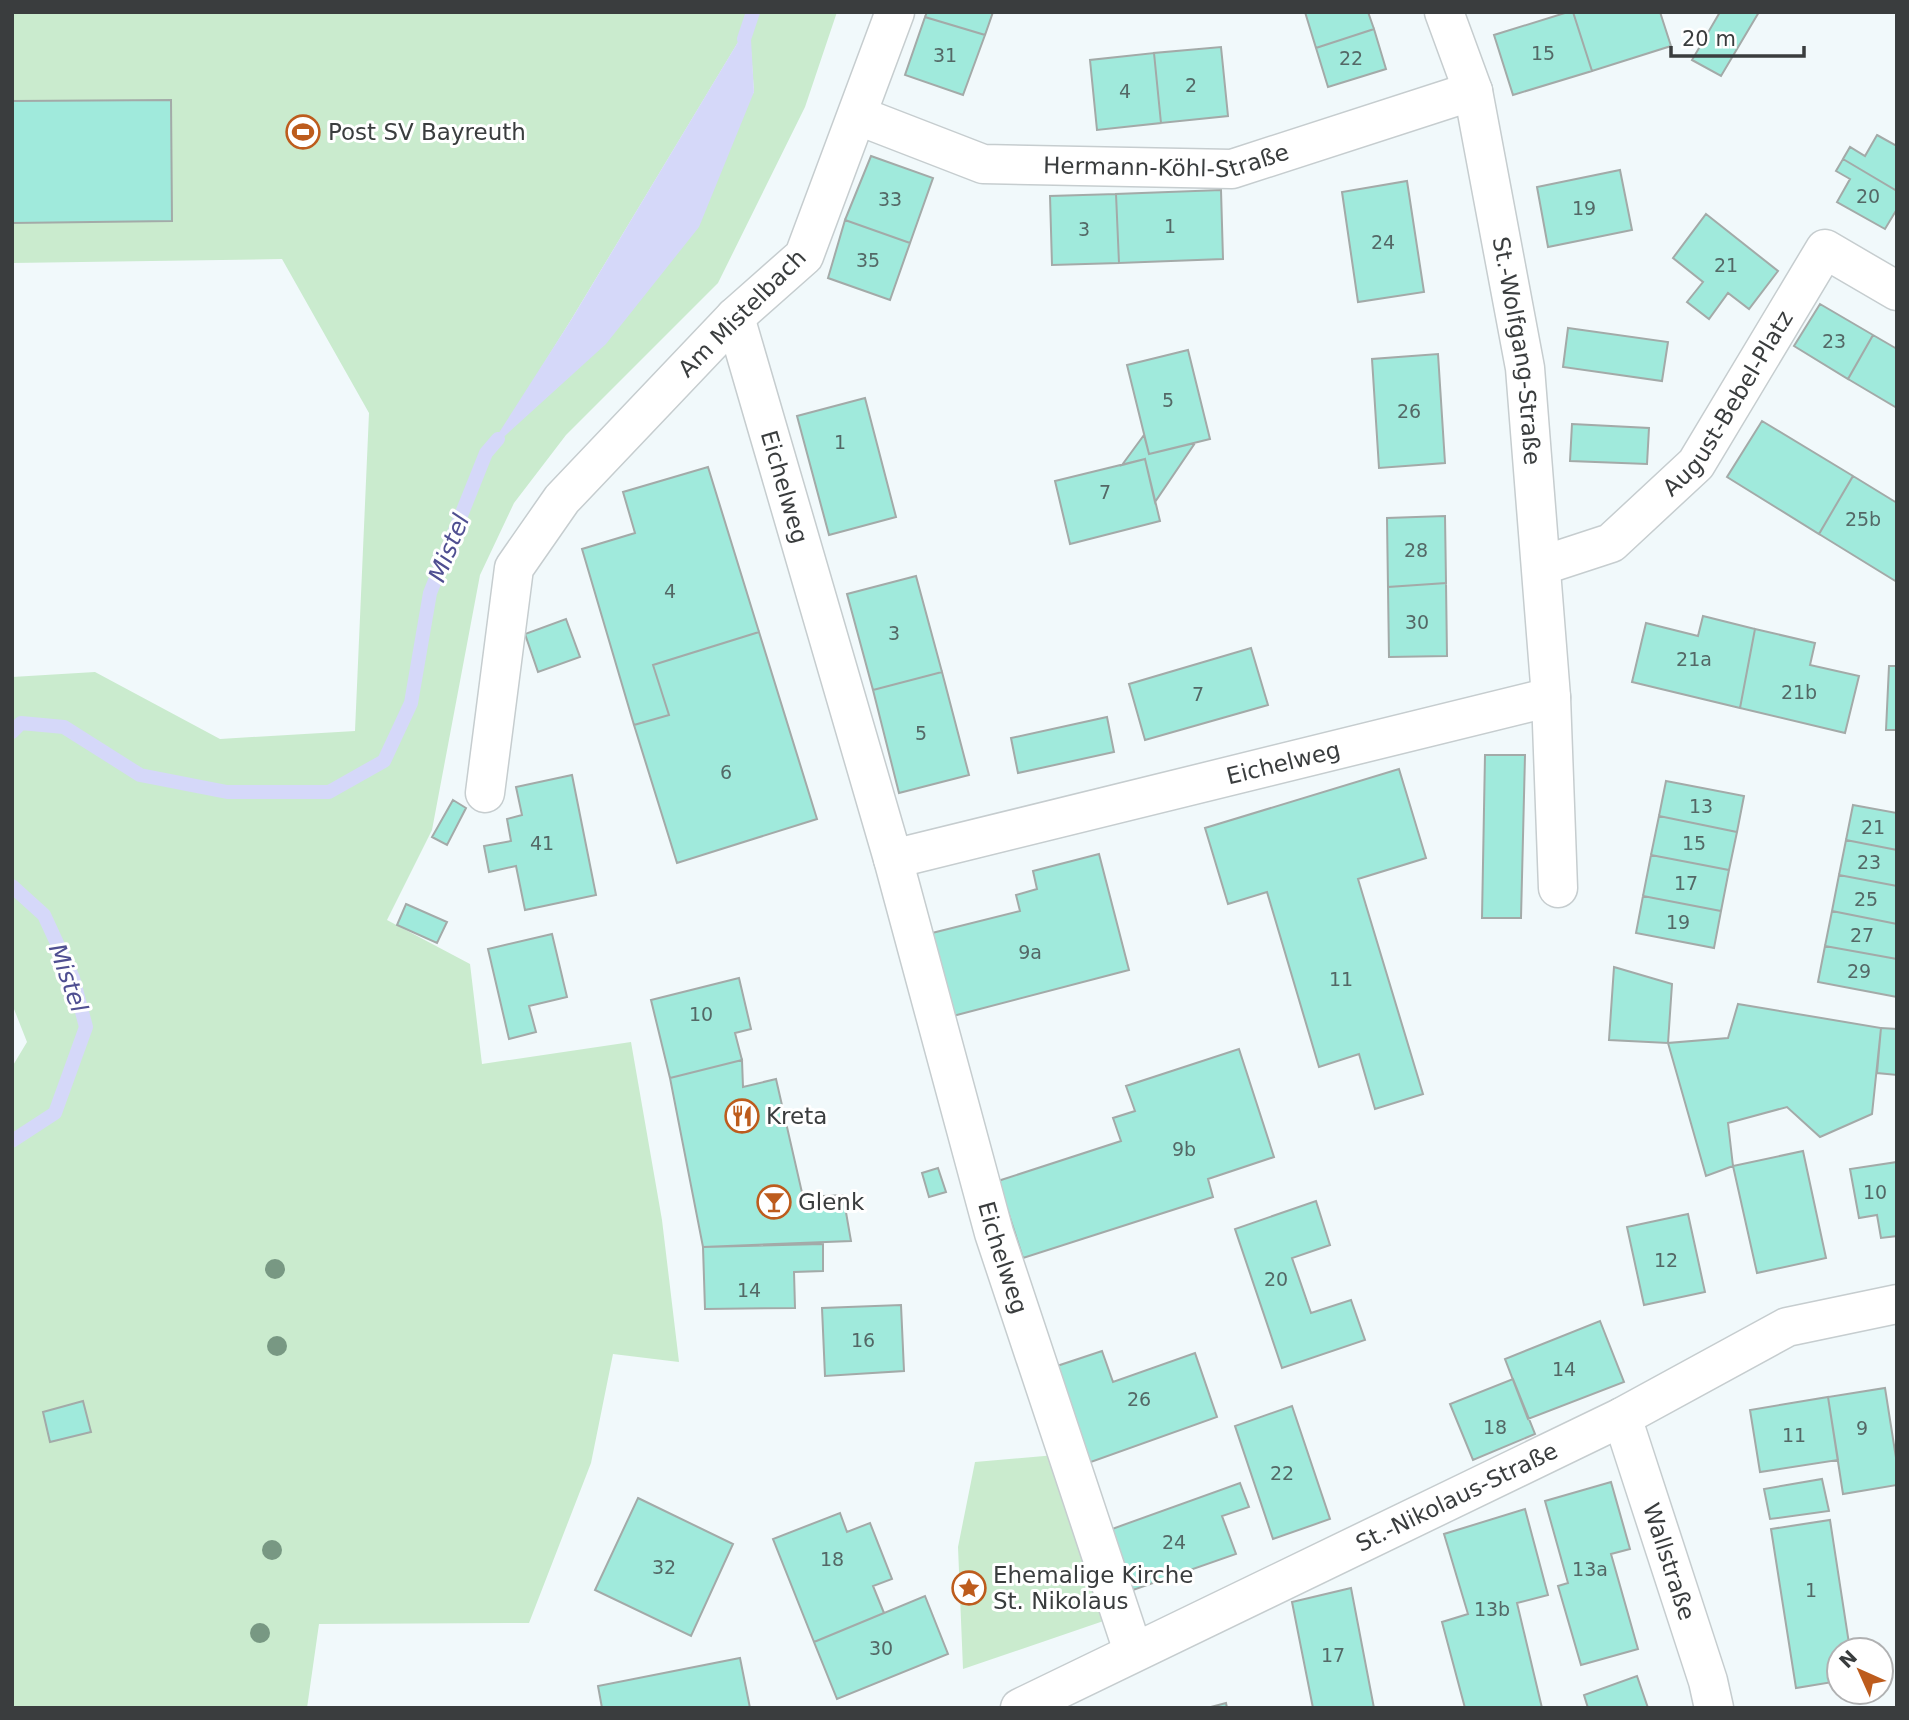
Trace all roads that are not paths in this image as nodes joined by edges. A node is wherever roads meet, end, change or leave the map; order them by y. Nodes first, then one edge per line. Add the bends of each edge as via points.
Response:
1 (895, 12) edge
2 (1444, 12) edge
3 (1473, 91) junction
4 (859, 116) junction
5 (1895, 285) edge
6 (735, 317) junction
7 (1541, 563) junction
8 (1551, 697) junction
9 (485, 793) dead end
10 (893, 859) junction
11 (1558, 888) dead end
12 (1897, 1304) edge
13 (1622, 1417) junction
14 (1133, 1651) junction
15 (1020, 1708) edge
16 (1714, 1708) edge

1 - 4 street, Am Mistelbach
2 - 3 street, St.-Wolfgang-Straße
3 - 4 street, Hermann-Köhl-Straße via 1232,169 983,164
3 - 7 street, St.-Wolfgang-Straße via 1525,368
4 - 6 street, Am Mistelbach via 804,256
5 - 7 street, August-Bebel-Platz via 1825,250 1696,464 1611,543
6 - 9 street, Am Mistelbach via 562,499 514,568
6 - 10 street, Eichelweg
7 - 8 street, St.-Wolfgang-Straße
8 - 10 street, Eichelweg
8 - 11 street, St.-Wolfgang-Straße
10 - 14 street, Eichelweg via 994,1233
12 - 13 street, St.-Nikolaus-Straße via 1787,1327
13 - 14 street, St.-Nikolaus-Straße
13 - 16 street, Wallstraße
14 - 15 street, St.-Nikolaus-Straße

